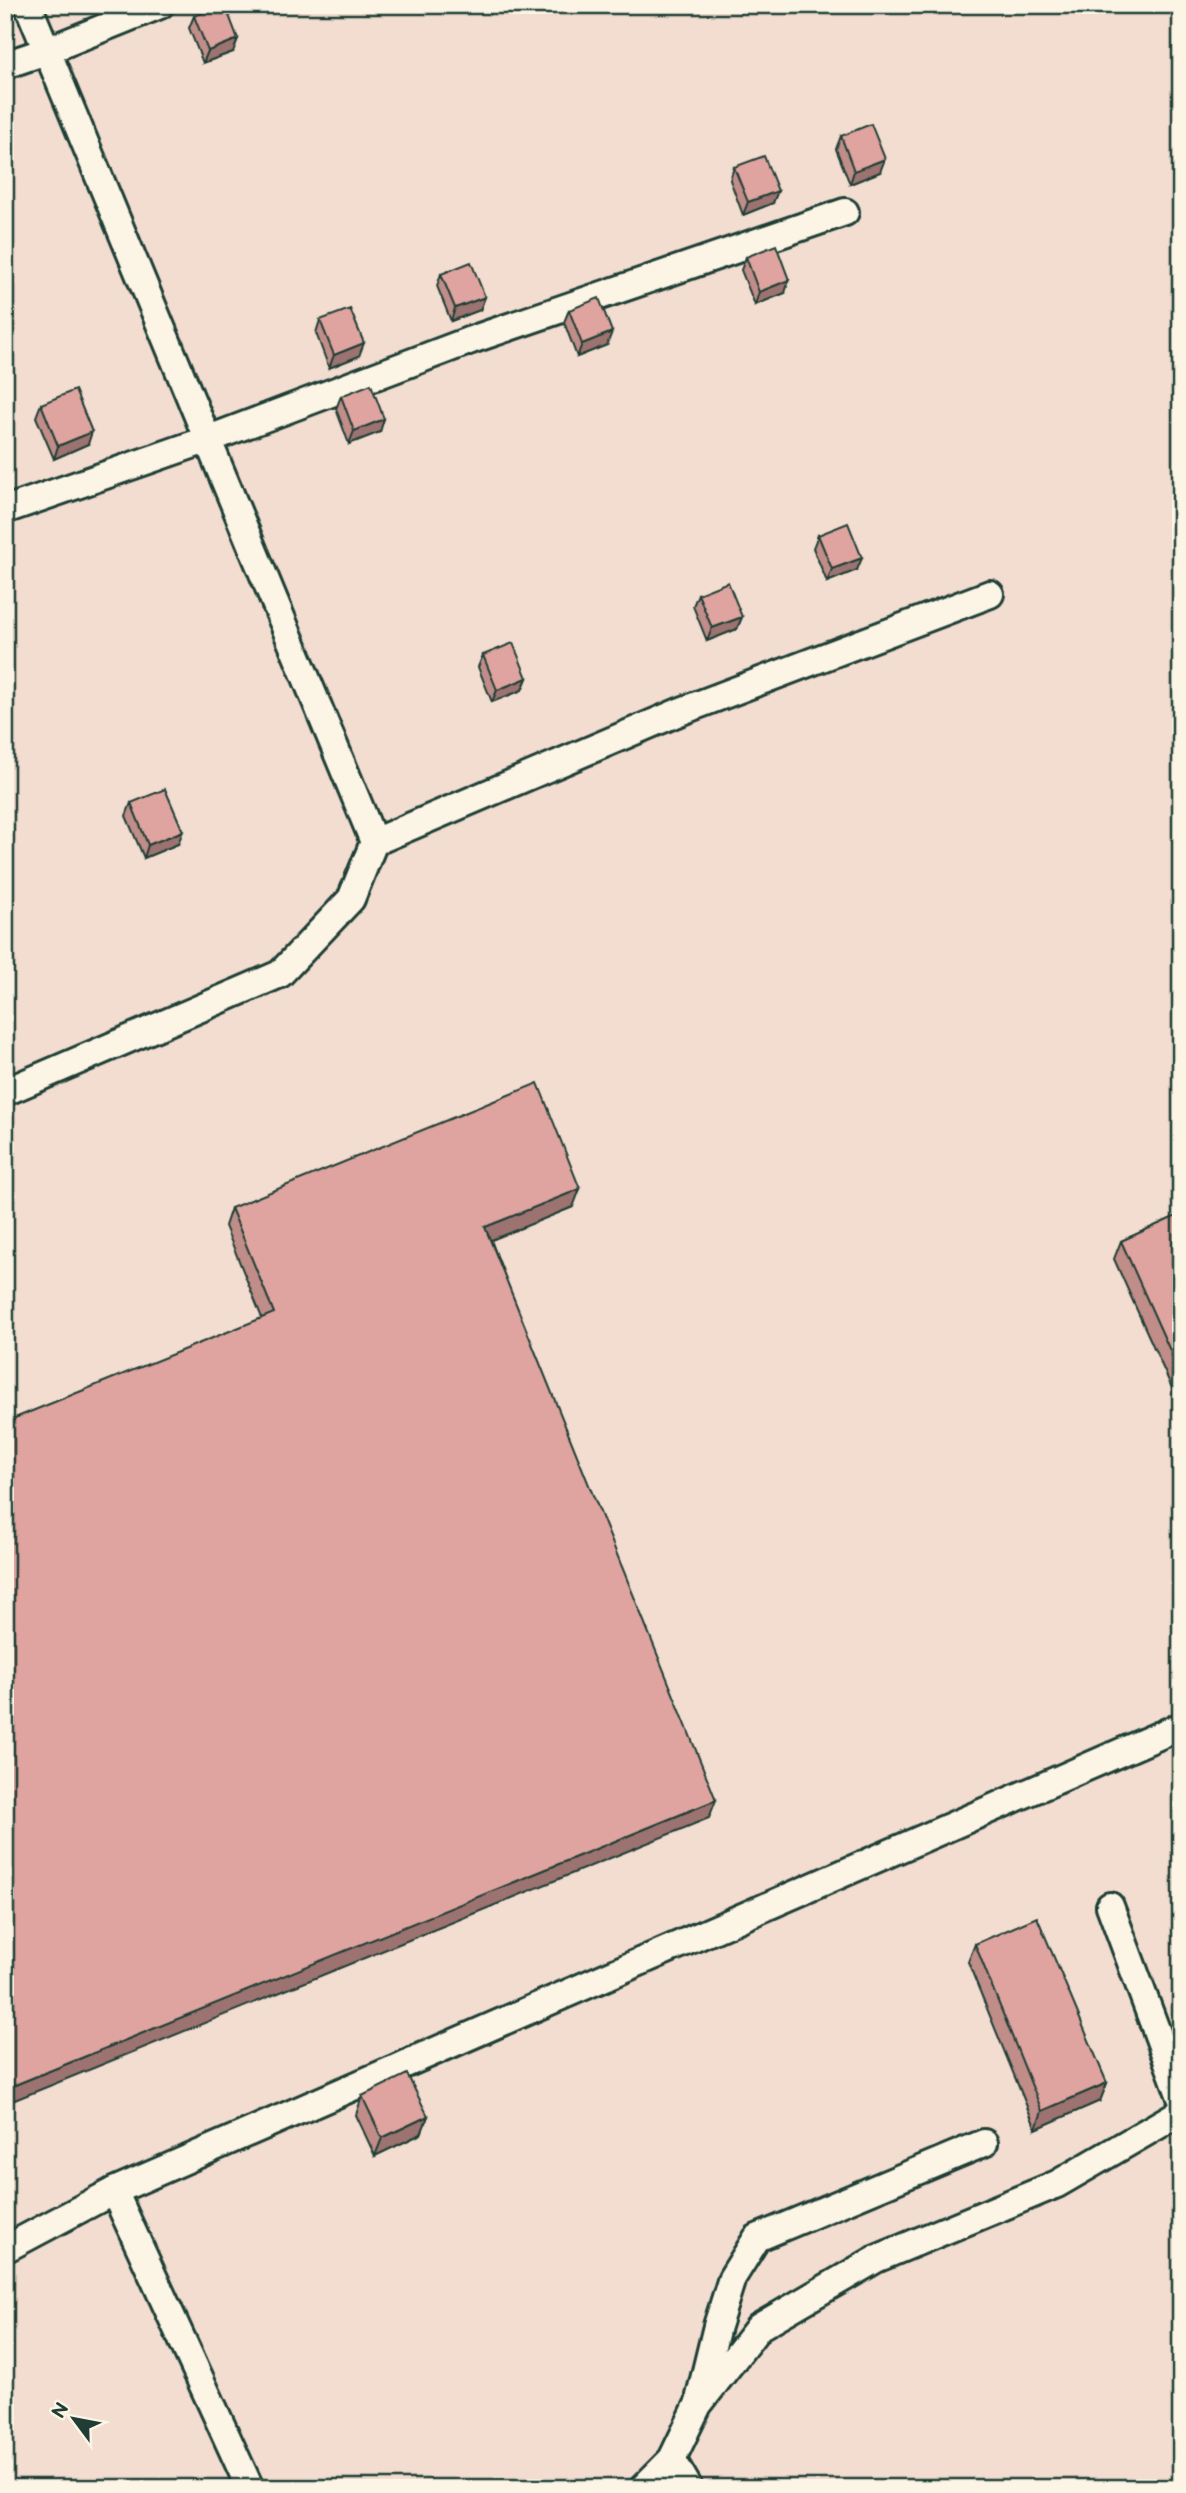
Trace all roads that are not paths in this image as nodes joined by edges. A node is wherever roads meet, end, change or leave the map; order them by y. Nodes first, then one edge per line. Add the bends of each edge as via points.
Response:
1 (28, 5) edge
2 (160, 5) edge
3 (46, 51) junction
4 (5, 65) edge
5 (845, 212) dead end
6 (209, 439) junction
7 (5, 510) edge
8 (990, 594) dead end
9 (374, 842) junction
10 (5, 1091) edge
11 (1181, 1726) edge
12 (1110, 1906) dead end
13 (1181, 2097) edge
14 (1181, 2112) edge
15 (984, 2143) dead end
16 (114, 2191) junction
17 (5, 2249) edge
18 (698, 2405) junction
19 (672, 2459) junction
20 (250, 2488) edge
21 (643, 2488) edge
22 (689, 2488) edge

1 - 3 lane
2 - 3 lane
3 - 4 lane
3 - 6 lane
5 - 6 lane via 471,341
6 - 7 lane
6 - 9 lane
8 - 9 lane via 679,712
9 - 10 lane via 351,900 280,974
11 - 16 lane
12 - 13 lane
14 - 18 lane via 1057,2184 876,2259 759,2327
15 - 18 lane via 757,2238 732,2278
16 - 17 lane
16 - 20 lane
18 - 19 lane
19 - 21 lane
19 - 22 lane

